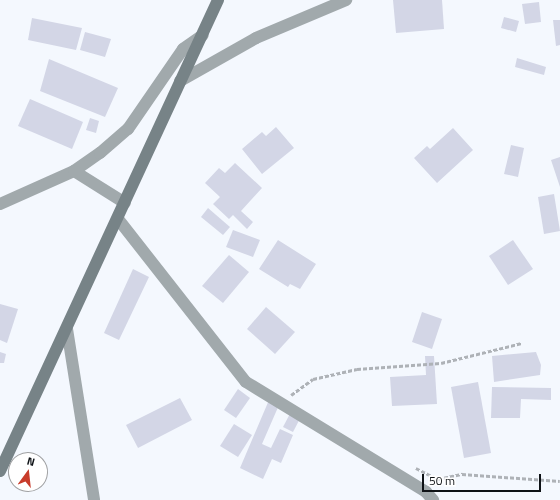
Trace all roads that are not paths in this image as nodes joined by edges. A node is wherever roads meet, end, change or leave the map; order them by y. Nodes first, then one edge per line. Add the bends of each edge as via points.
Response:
1 (218, 0) edge
2 (346, 0) edge
3 (203, 35) junction
4 (180, 81) junction
5 (74, 171) junction
6 (125, 203) junction
7 (0, 204) edge
8 (118, 219) junction
9 (67, 329) junction
10 (0, 471) edge
11 (94, 500) edge
12 (433, 500) edge

1 - 3 main road
2 - 4 street via 256,38
3 - 4 main road
3 - 5 street via 183,49 128,129
4 - 6 main road
5 - 6 street
5 - 7 street
6 - 8 main road
8 - 9 main road
8 - 12 street via 246,382 426,492
9 - 10 main road
9 - 11 street

